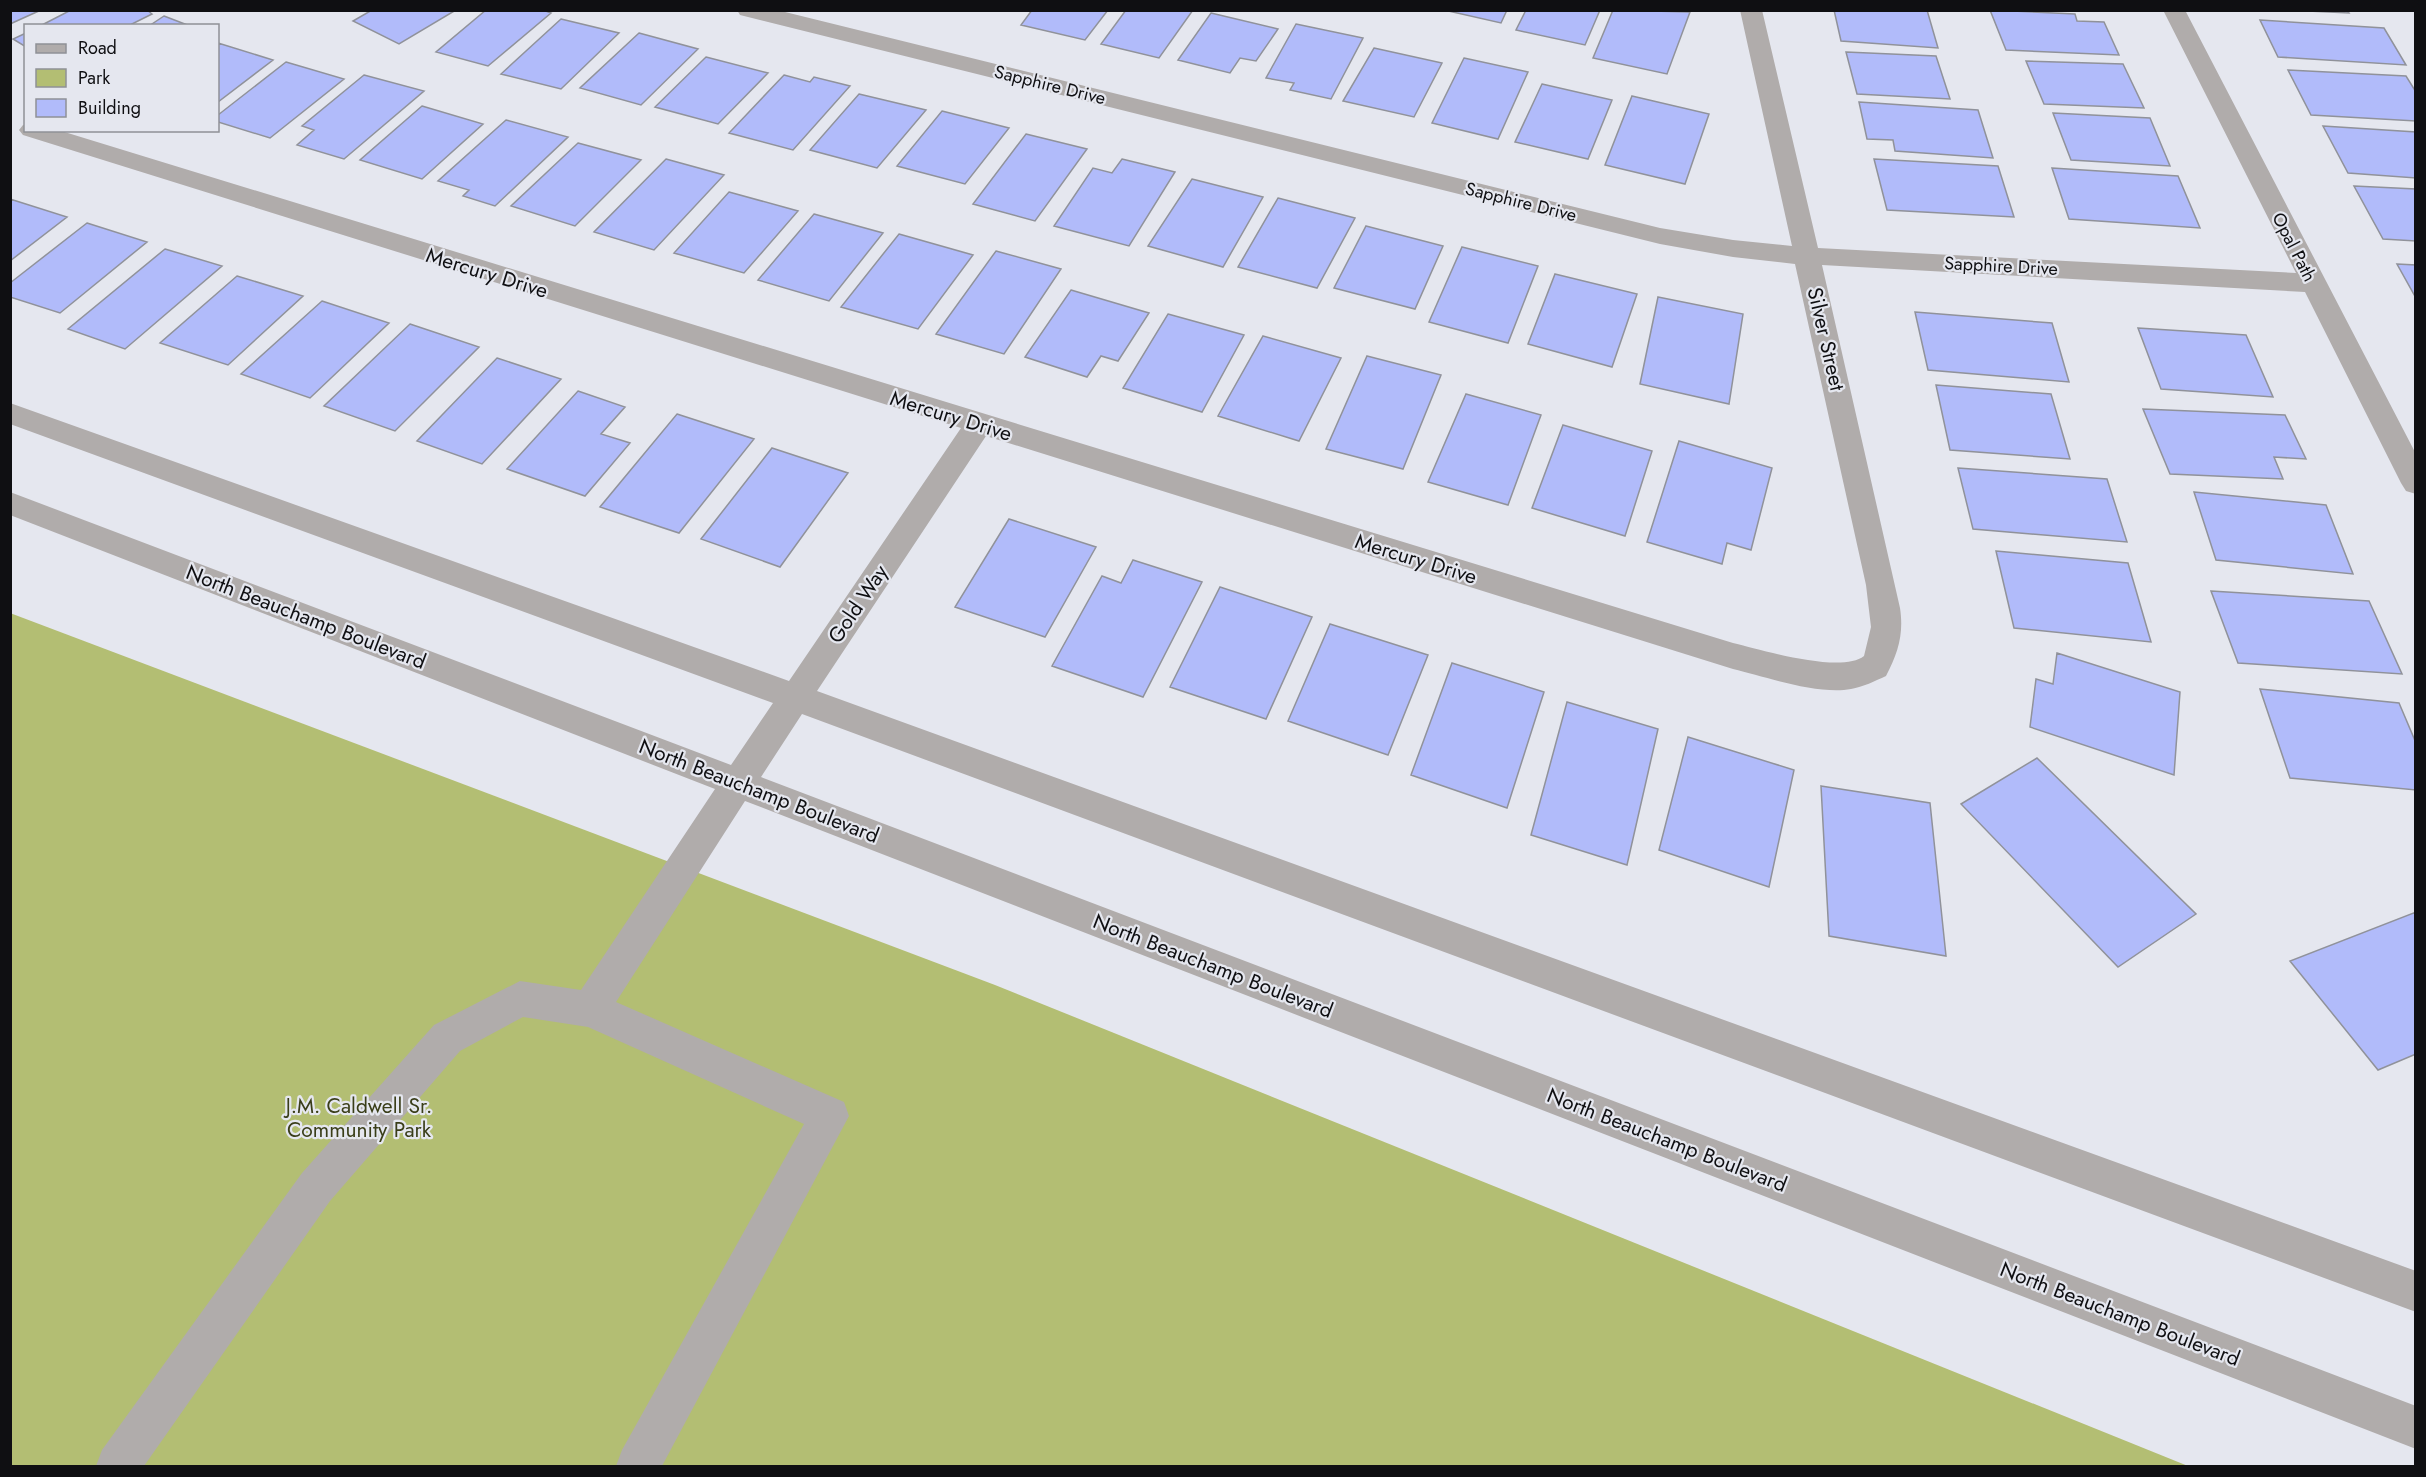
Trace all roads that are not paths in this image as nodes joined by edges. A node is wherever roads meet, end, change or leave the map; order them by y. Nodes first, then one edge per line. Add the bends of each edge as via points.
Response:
1 (748, 10) edge
2 (1751, 10) edge
3 (2174, 10) edge
4 (38, 132) edge
5 (1807, 256) junction
6 (2312, 283) junction
7 (10, 414) edge
8 (978, 425) junction
9 (2415, 483) edge
10 (10, 503) edge
11 (1875, 667) joint
12 (796, 698) junction
13 (738, 783) junction
14 (590, 1009) junction
15 (2415, 1292) edge
16 (2415, 1428) edge
17 (118, 1467) edge
18 (638, 1467) edge

1 - 5 street, Sapphire Drive via 1660,236 1753,253
2 - 5 street, Silver Street
3 - 6 street, Opal Path
4 - 8 street, Mercury Drive
5 - 6 street, Sapphire Drive
5 - 11 street, Silver Street via 1887,621 1885,648
6 - 9 street, Opal Path
7 - 12 street
8 - 11 street, Mercury Drive via 1733,656 1822,675 1851,676
8 - 12 street, Gold Way
10 - 13 street, North Beauchamp Boulevard
12 - 13 street, Gold Way
12 - 15 street
13 - 14 street, Gold Way
13 - 16 street, North Beauchamp Boulevard
14 - 17 street via 520,999 447,1038 316,1187
14 - 18 street via 830,1116

